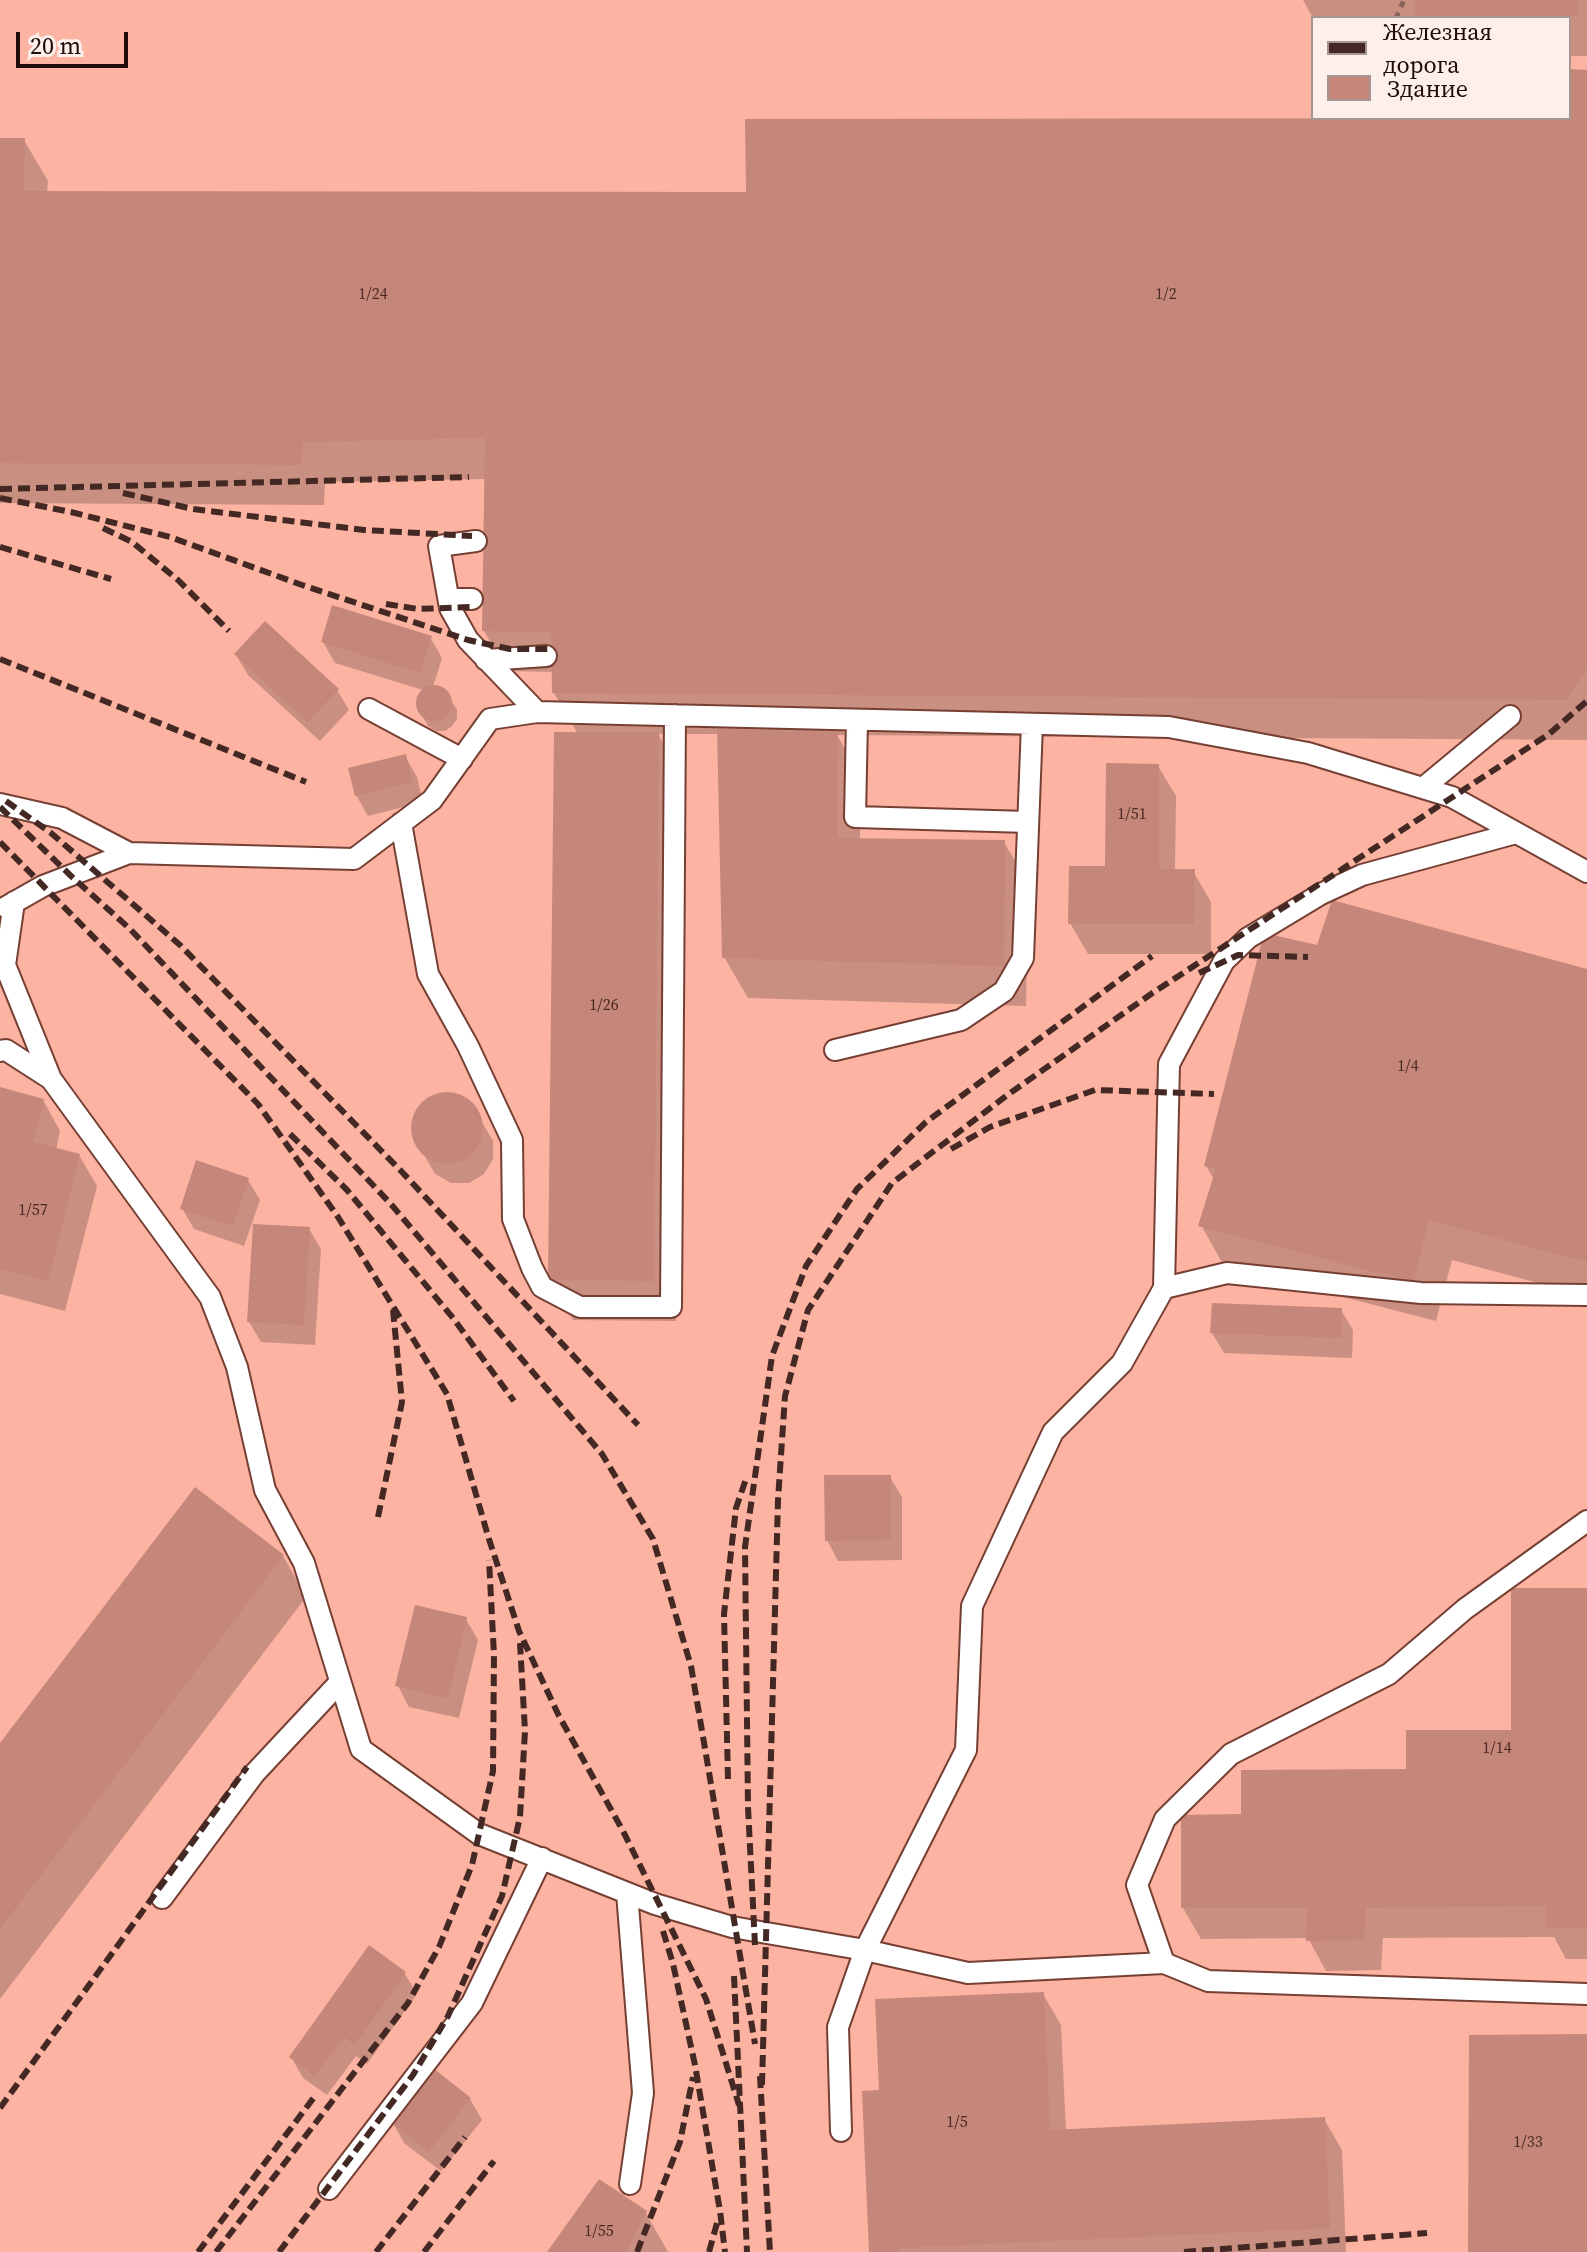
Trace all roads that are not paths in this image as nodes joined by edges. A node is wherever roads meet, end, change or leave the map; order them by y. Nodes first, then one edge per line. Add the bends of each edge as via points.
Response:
1 (476, 541) dead end
2 (449, 599) junction
3 (472, 599) dead end
4 (546, 656) dead end
5 (486, 660) junction
6 (369, 709) dead end
7 (537, 712) junction
8 (675, 715) junction
9 (1510, 716) dead end
10 (857, 720) junction
11 (1032, 724) junction
12 (462, 759) junction
13 (1423, 788) junction
14 (0, 804) edge
15 (1028, 822) junction
16 (401, 823) junction
17 (1516, 833) junction
18 (129, 853) junction
19 (1587, 872) edge
20 (7, 906) edge
21 (835, 1050) dead end
22 (0, 1051) edge
23 (51, 1079) junction
24 (1164, 1288) junction
25 (1587, 1295) edge
26 (1587, 1521) edge
27 (340, 1682) junction
28 (542, 1858) junction
29 (627, 1893) junction
30 (162, 1898) dead end
31 (865, 1950) junction
32 (1164, 1963) junction
33 (1587, 1994) edge
34 (841, 2131) dead end
35 (630, 2184) dead end
36 (329, 2189) dead end

1 - 2 lane via 439,546
2 - 3 lane
2 - 5 lane via 468,640
4 - 5 lane
5 - 7 lane
6 - 12 lane
7 - 8 lane
7 - 12 lane via 490,719
8 - 10 lane
8 - 16 lane via 671,1307 580,1307 542,1287 513,1219 512,1140 428,974
9 - 13 lane
10 - 11 lane
10 - 15 lane via 855,817
11 - 13 lane via 1169,727 1308,753
11 - 15 lane
12 - 16 lane via 432,800
13 - 17 lane via 1452,797
14 - 18 lane via 62,818
15 - 21 lane via 1023,958 1004,991 961,1020
16 - 18 lane via 354,859
17 - 19 lane
17 - 24 lane via 1362,875 1248,938 1224,961 1169,1064
18 - 20 lane
20 - 23 lane via 5,965
22 - 23 lane
23 - 27 lane via 210,1297 237,1367 265,1490 304,1563
24 - 25 lane via 1227,1273 1421,1293
24 - 31 lane via 1122,1363 1053,1432 972,1606 966,1750
26 - 32 lane via 1465,1609 1389,1674 1231,1754 1165,1819 1137,1885
27 - 28 lane via 361,1749 479,1834
27 - 30 lane via 254,1774
28 - 29 lane
28 - 36 lane via 472,2003
29 - 31 lane via 735,1928
29 - 35 lane via 643,2093
31 - 32 lane via 968,1973
31 - 34 lane via 838,2027
32 - 33 lane via 1208,1981

